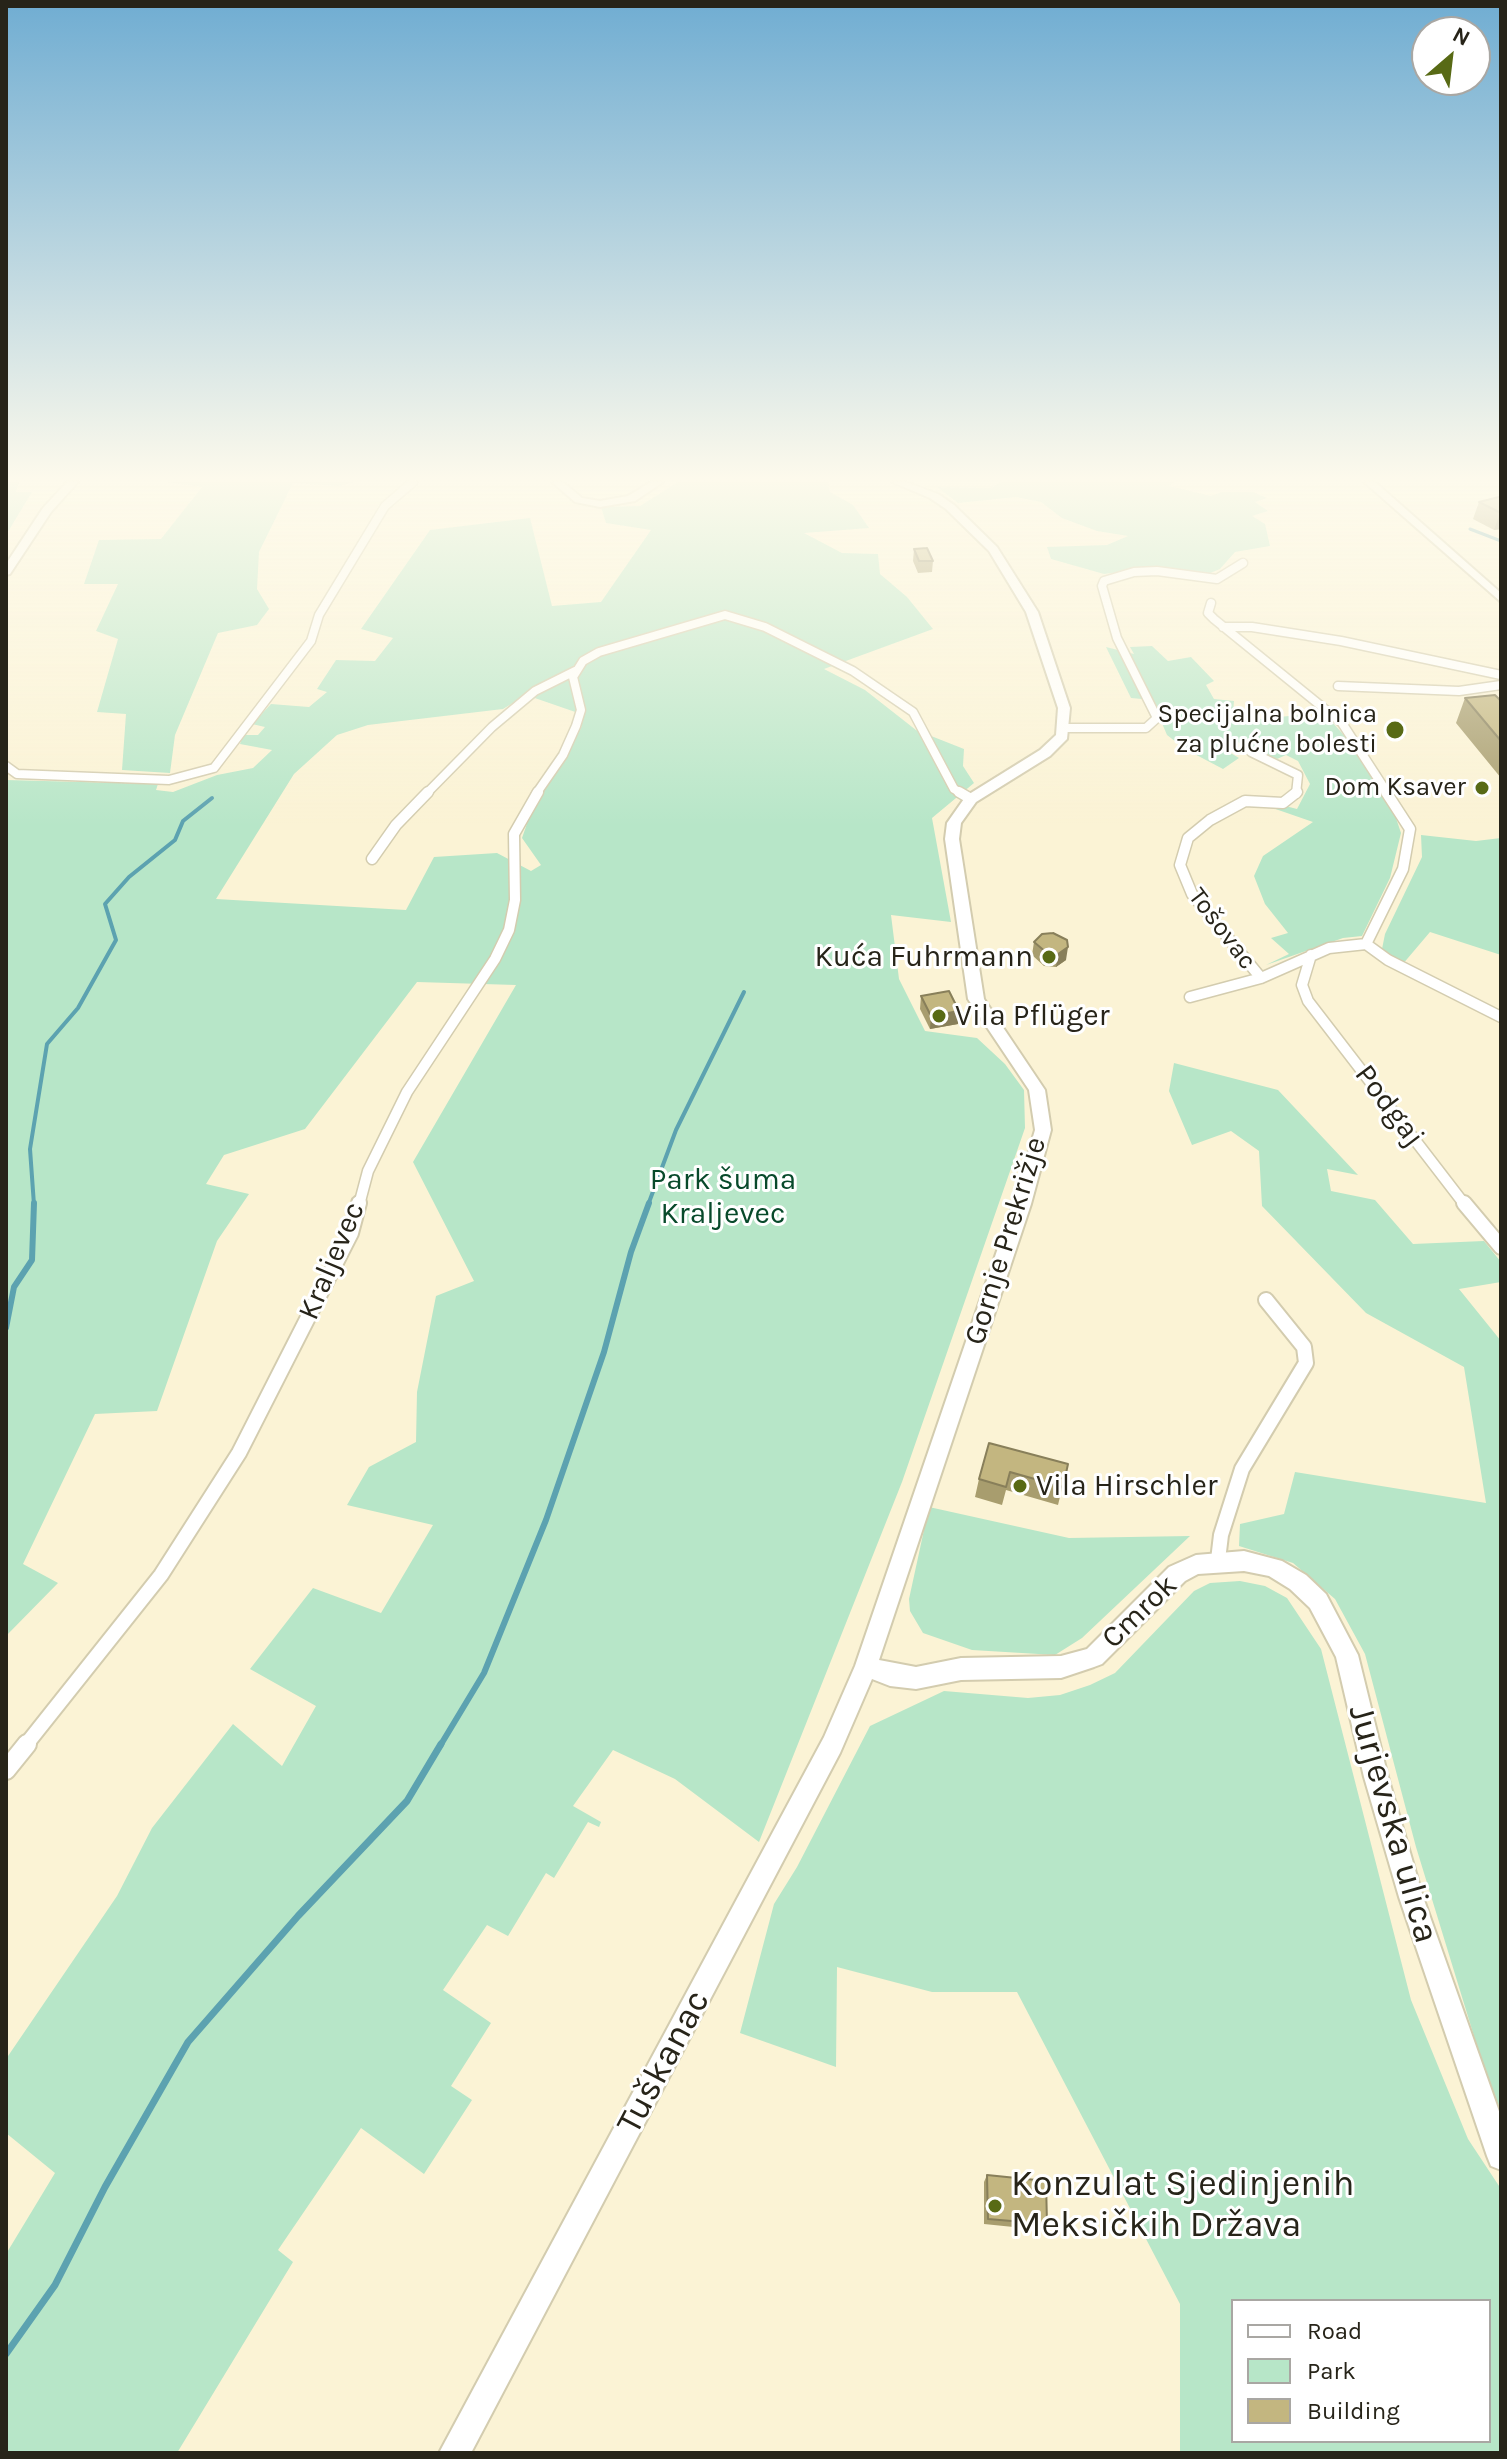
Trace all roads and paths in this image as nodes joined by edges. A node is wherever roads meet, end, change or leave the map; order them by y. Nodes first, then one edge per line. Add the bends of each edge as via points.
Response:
1 (330, 597) edge
2 (1023, 597) edge
3 (1105, 597) edge
4 (1211, 603) dead end
5 (1223, 627) junction
6 (575, 671) junction
7 (1501, 675) edge
8 (1501, 685) edge
9 (1338, 686) dead end
10 (1064, 728) junction
11 (1251, 752) dead end
12 (6, 766) edge
13 (971, 799) junction
14 (372, 859) dead end
15 (1366, 944) junction
16 (1311, 955) junction
17 (1261, 978) junction
18 (1190, 997) dead end
19 (1501, 1015) edge
20 (1501, 1247) edge
21 (1266, 1300) dead end
22 (1218, 1560) junction
23 (866, 1666) junction
24 (6, 1770) edge
25 (1501, 2156) edge
26 (454, 2453) edge

1 - 12 street via 311,641 214,768 169,780 17,774
2 - 10 street via 1064,708
3 - 10 street via 1117,638 1157,718 1146,728
4 - 5 street via 1208,613
5 - 7 street via 1341,641
5 - 15 street via 1342,723 1410,829 1403,869
6 - 13 street via 599,652 713,616 765,627 853,671 913,712 954,789
6 - 14 street via 535,691 492,727 396,825
6 - 24 street, Kraljevec via 574,695 581,710 563,755 514,834 515,900 495,959 407,1092 380,1143 351,1233 239,1453 161,1575
8 - 9 street via 1459,691
10 - 13 street via 1045,753
11 - 17 street, Tošovac via 1298,775 1296,795 1283,803 1245,801 1210,820 1188,838 1180,865 1192,894
13 - 23 street, Gornje Prekrižje via 954,823 952,839 976,999 1037,1090 1043,1130
15 - 16 street via 1343,944
15 - 19 street
16 - 17 street
16 - 20 street, Podgaj via 1302,985 1308,1001
17 - 18 street
21 - 22 street via 1304,1347 1306,1363 1242,1469
22 - 23 street, Cmrok via 1177,1574 1094,1657 1061,1667 961,1669 916,1678
22 - 25 street, Jurjevska ulica via 1274,1568 1318,1601 1332,1623 1347,1655 1411,1897
23 - 26 street, Tuškanac via 786,1833

